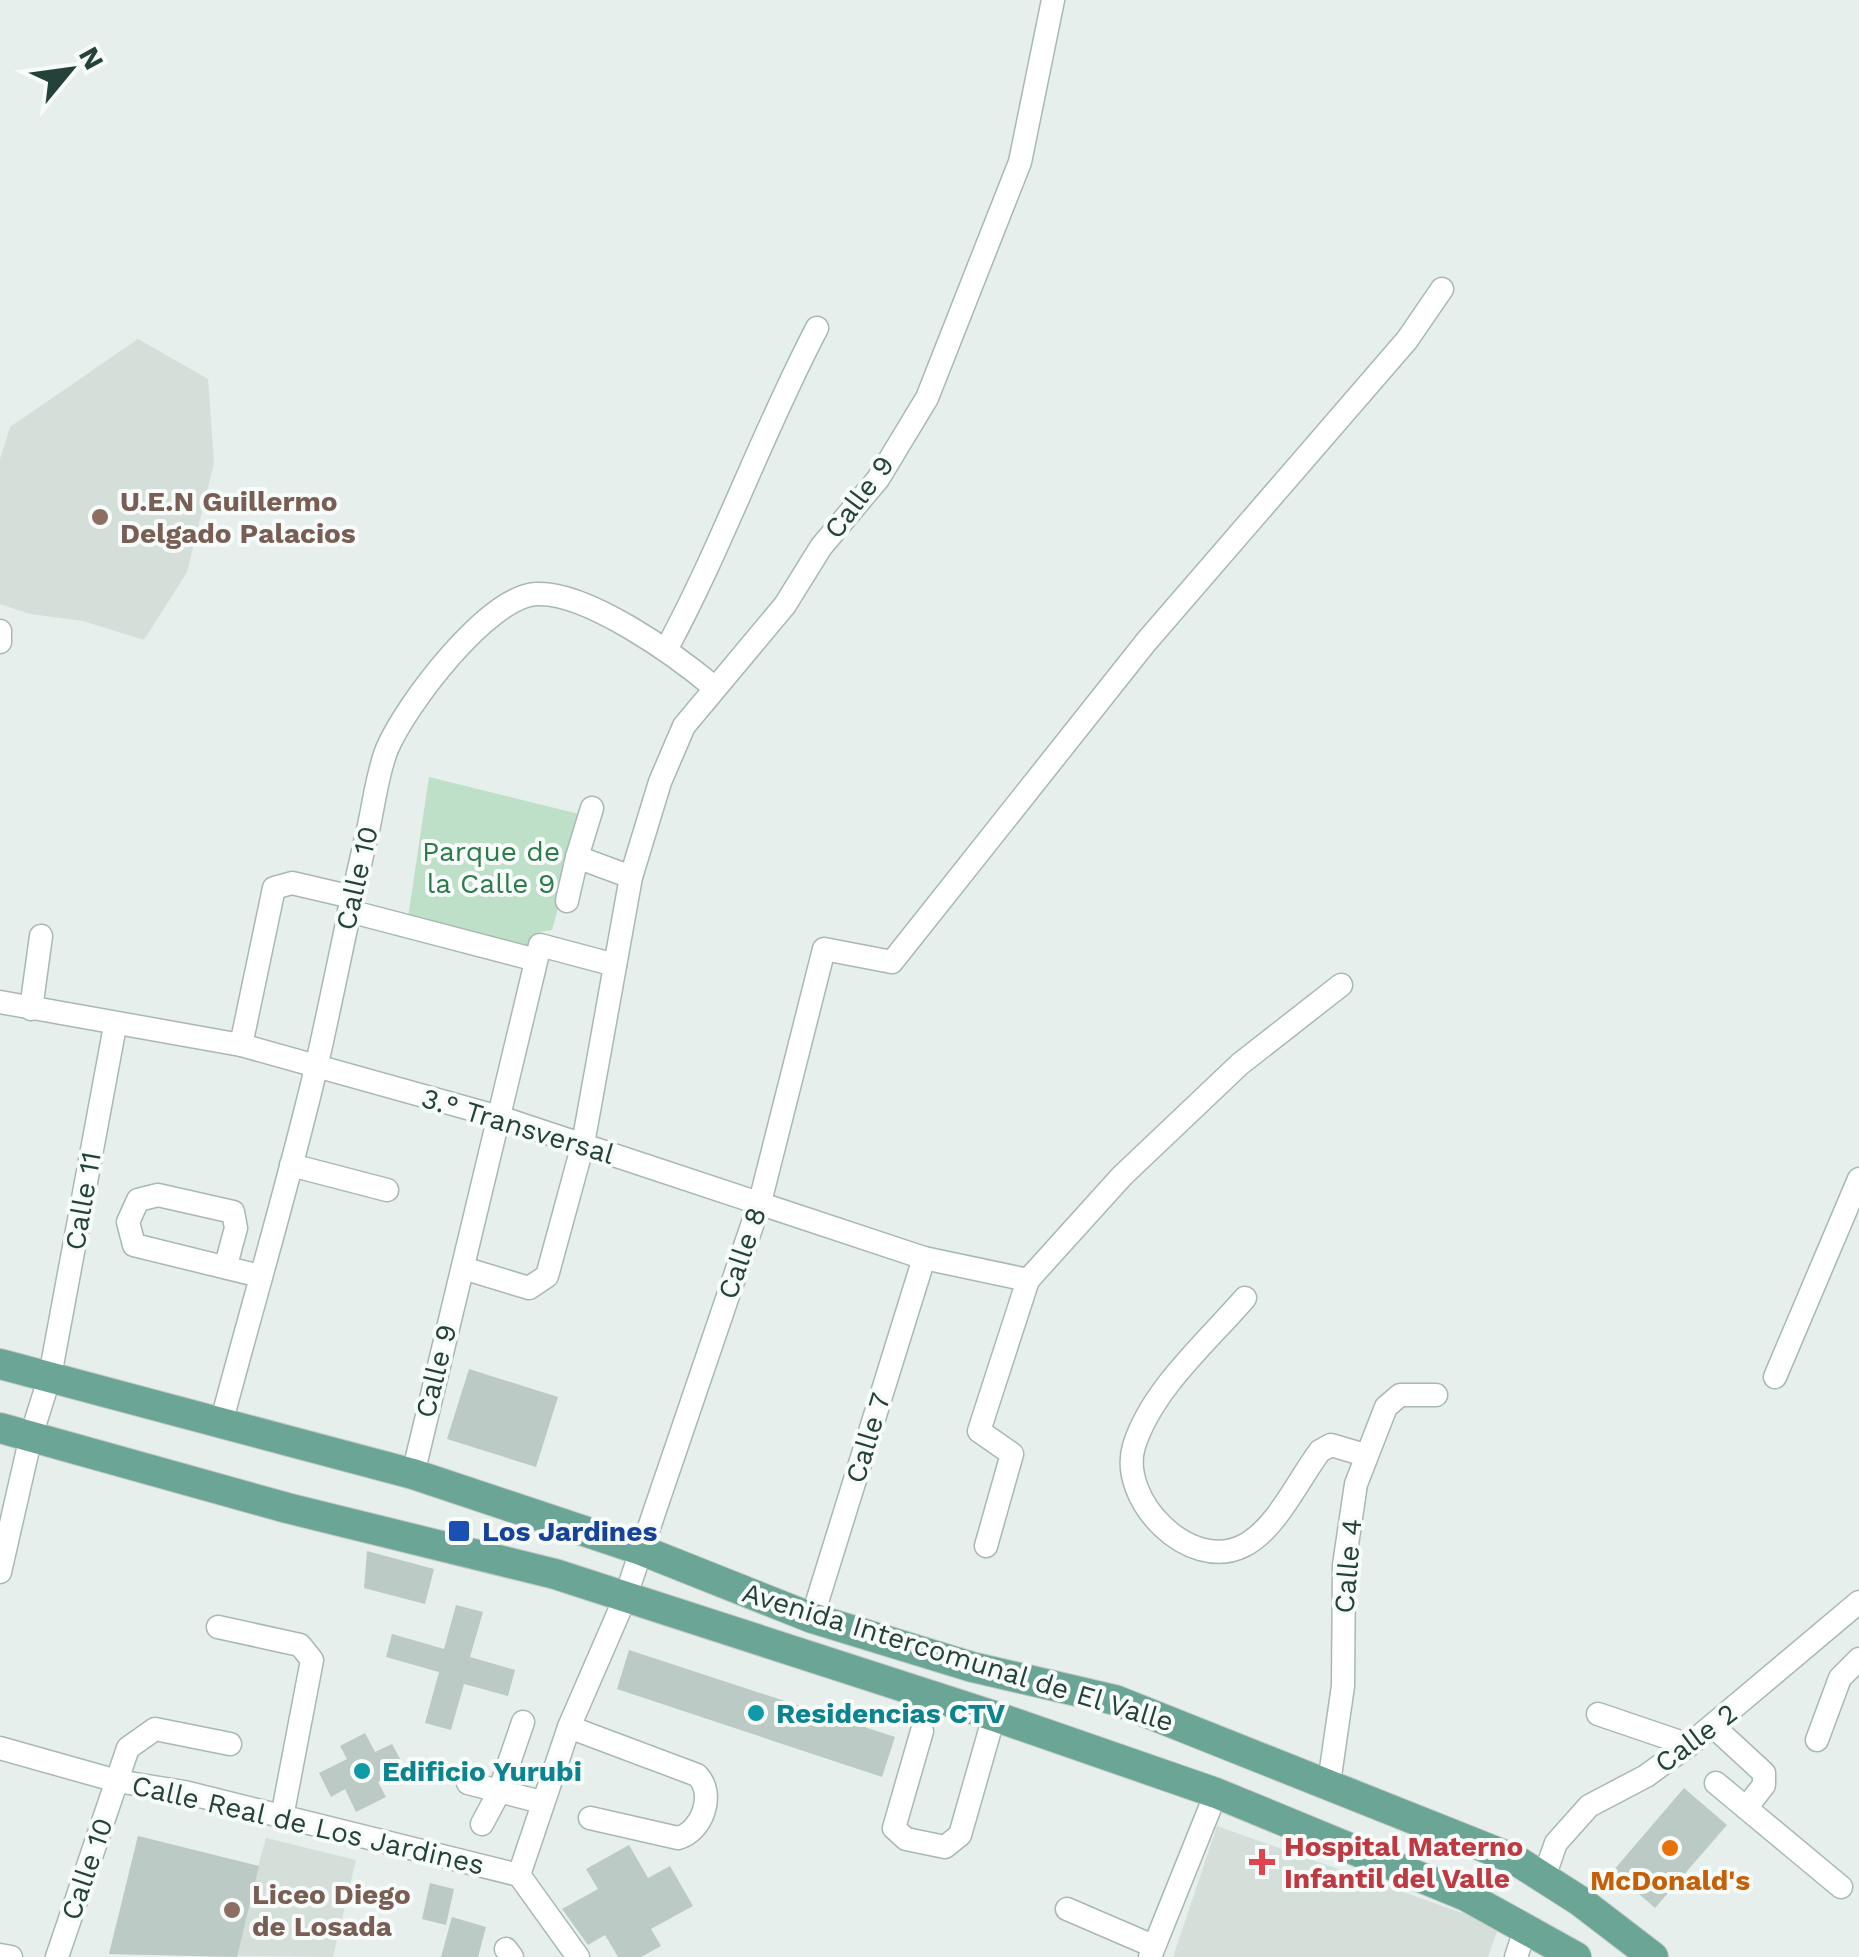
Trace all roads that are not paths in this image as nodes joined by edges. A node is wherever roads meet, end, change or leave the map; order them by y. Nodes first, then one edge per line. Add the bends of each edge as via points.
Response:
1 (1053, 0) edge
2 (1442, 289) dead end
3 (817, 328) dead end
4 (667, 648) junction
5 (715, 688) junction
6 (592, 808) dead end
7 (577, 857) junction
8 (631, 877) junction
9 (568, 901) dead end
10 (350, 904) junction
11 (41, 936) dead end
12 (536, 960) junction
13 (614, 965) junction
14 (1341, 985) dead end
15 (0, 1002) edge
16 (31, 1009) junction
17 (116, 1026) junction
18 (241, 1045) junction
19 (316, 1068) junction
20 (499, 1117) junction
21 (583, 1144) junction
22 (291, 1165) junction
23 (1859, 1179) edge
24 (386, 1190) dead end
25 (760, 1202) junction
26 (924, 1258) junction
27 (226, 1266) junction
28 (462, 1268) junction
29 (260, 1276) junction
30 (1028, 1280) junction
31 (1245, 1298) dead end
32 (0, 1364) edge
33 (50, 1376) junction
34 (1775, 1376) dead end
35 (1436, 1395) dead end
36 (222, 1420) junction
37 (0, 1428) edge
38 (31, 1436) junction
39 (1365, 1456) junction
40 (413, 1474) junction
41 (986, 1546) dead end
42 (641, 1550) junction
43 (0, 1572) edge
44 (624, 1598) junction
45 (1859, 1602) edge
46 (812, 1618) junction
47 (218, 1627) dead end
48 (1859, 1658) edge
49 (1598, 1714) dead end
50 (994, 1716) junction
51 (523, 1722) dead end
52 (1713, 1726) junction
53 (569, 1727) junction
54 (922, 1732) dead end
55 (1818, 1740) dead end
56 (230, 1744) dead end
57 (1689, 1745) junction
58 (0, 1748) edge
59 (116, 1781) junction
60 (468, 1782) dead end
61 (1328, 1783) junction
62 (1716, 1783) dead end
63 (499, 1792) junction
64 (1216, 1793) junction
65 (541, 1802) junction
66 (1746, 1808) junction
67 (282, 1817) junction
68 (590, 1818) dead end
69 (482, 1824) dead end
70 (519, 1874) junction
71 (1544, 1876) junction
72 (1841, 1887) dead end
73 (1067, 1909) dead end
74 (1526, 1927) junction
75 (1152, 1951) edge
76 (0, 1955) edge
77 (11, 1957) edge
78 (57, 1957) edge
79 (578, 1957) edge
80 (1516, 1957) edge
81 (1576, 1957) edge
82 (1653, 1957) edge

1 - 5 street, Calle 9 via 1020,162 927,398 786,606
2 - 25 street, Calle 8 via 1406,340 1146,642 892,962 824,949
3 - 4 street
4 - 5 street, Calle 10
4 - 10 street, Calle 10 via 569,600 535,594 508,605 417,692 387,750
5 - 8 street, Calle 9 via 684,726
6 - 7 street
7 - 8 street
7 - 9 street
8 - 13 street, Calle 9
10 - 12 street
10 - 18 street via 292,883 274,888
10 - 19 street, Calle 10
11 - 16 street
12 - 13 street via 540,945
12 - 20 street, Calle 9
13 - 21 street, Calle 9
14 - 30 street via 1240,1064 1122,1176
15 - 16 street, 3.° Transversal
16 - 17 street, 3.° Transversal
17 - 18 street, 3.° Transversal
17 - 33 street, Calle 11
18 - 19 street, 3.° Transversal
19 - 20 street, 3.° Transversal
19 - 22 street, Calle 10
20 - 21 street, 3.° Transversal
20 - 28 street, Calle 9
21 - 25 street, 3.° Transversal
21 - 28 street, Calle 9 via 539,1286
22 - 24 street
22 - 29 street, Calle 10
23 - 34 street
25 - 26 street, 3.° Transversal
25 - 42 street, Calle 8
26 - 30 street, 3.° Transversal
26 - 46 street, Calle 7
27 - 27 street via 134,1245 128,1222 138,1200 158,1195 232,1212 236,1228
27 - 29 street
28 - 40 street, Calle 9
29 - 36 street, Calle 10
30 - 41 street via 979,1432 1012,1454
31 - 39 street via 1141,1429 1132,1479 1150,1512 1178,1537 1206,1550 1231,1550 1261,1534 1320,1451 1331,1446
32 - 33 main road, Avenida Intercomunal de El Valle
33 - 36 main road, Avenida Intercomunal de El Valle
33 - 38 street, Calle 11
35 - 39 street, Calle 4 via 1400,1396 1386,1407
36 - 40 main road, Avenida Intercomunal de El Valle
37 - 38 main road, Avenida Intercomunal de El Valle
38 - 43 street
38 - 44 main road, Avenida Intercomunal de El Valle
39 - 61 street, Calle 4 via 1344,1565 1343,1686
40 - 42 main road, Avenida Intercomunal de El Valle
42 - 44 street, Calle 8
42 - 46 main road, Avenida Intercomunal de El Valle
44 - 50 main road, Avenida Intercomunal de El Valle
44 - 53 street
45 - 52 street, Calle 2
46 - 61 main road, Avenida Intercomunal de El Valle via 1115,1700
47 - 67 street via 300,1645 312,1660
48 - 55 street via 1840,1678
49 - 57 street
50 - 54 street via 960,1835 945,1847 906,1839 894,1828
50 - 64 main road, Avenida Intercomunal de El Valle
51 - 63 street
52 - 57 street, Calle 2
52 - 66 street via 1764,1773 1764,1784
53 - 65 street
53 - 68 street via 705,1783 698,1828 690,1835
56 - 59 street, Calle 10 via 155,1729 128,1748
57 - 71 street, Calle 2 via 1589,1806 1556,1844
58 - 59 street, Calle Real de Los Jardines
59 - 67 street, Calle Real de Los Jardines
59 - 78 street, Calle 10
60 - 63 street
61 - 71 main road, Avenida Intercomunal de El Valle
62 - 66 street
63 - 65 street
63 - 69 street
64 - 74 main road, Avenida Intercomunal de El Valle
64 - 75 street
65 - 70 street
66 - 72 street
67 - 70 street, Calle Real de Los Jardines
70 - 79 street, Calle Real de Los Jardines
71 - 82 main road, Avenida Intercomunal de El Valle
73 - 75 street
74 - 80 street
74 - 81 main road, Avenida Intercomunal de El Valle
76 - 77 street

